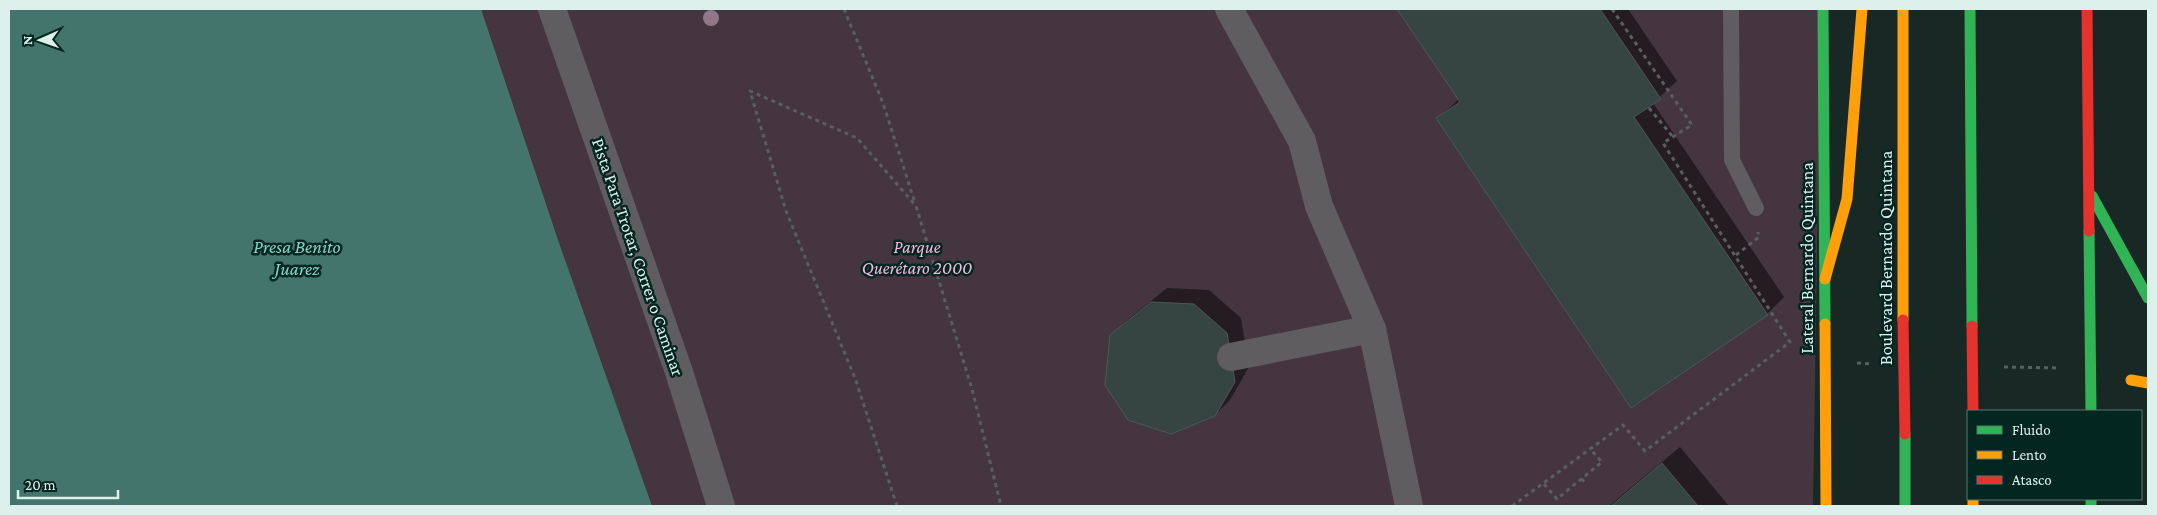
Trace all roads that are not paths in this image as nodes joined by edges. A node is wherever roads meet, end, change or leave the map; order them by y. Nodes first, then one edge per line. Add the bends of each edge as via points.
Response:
1 (552, 9) edge
2 (1229, 9) edge
3 (1731, 9) edge
4 (1824, 9) edge
5 (1862, 9) edge
6 (1903, 9) edge
7 (1970, 9) edge
8 (2087, 9) edge
9 (2090, 192) junction
10 (1756, 208) dead end
11 (1825, 279) junction
12 (2148, 298) edge
13 (1372, 328) junction
14 (1231, 358) dead end
15 (2131, 380) dead end
16 (2148, 383) edge
17 (1973, 410) edge
18 (2091, 410) edge
19 (1826, 422) junction
20 (721, 506) edge
21 (1409, 506) edge
22 (1817, 506) edge
23 (1826, 506) edge
24 (1905, 506) edge

1 - 20 street, Pista Para Trotar, Correr o Caminar via 679,372
2 - 13 street via 1302,141 1319,206
3 - 10 lane via 1732,160
4 - 11 main road, Lateral Bernardo Quintana
5 - 11 main road via 1847,199
6 - 24 main road, Boulevard Bernardo Quintana, bridge
7 - 17 main road, bridge
8 - 9 main road
9 - 12 main road
9 - 18 main road
11 - 19 main road, Lateral Bernardo Quintana
13 - 14 street
13 - 21 street
15 - 16 main road
19 - 22 main road
19 - 23 main road, Lateral Bernardo Quintana

